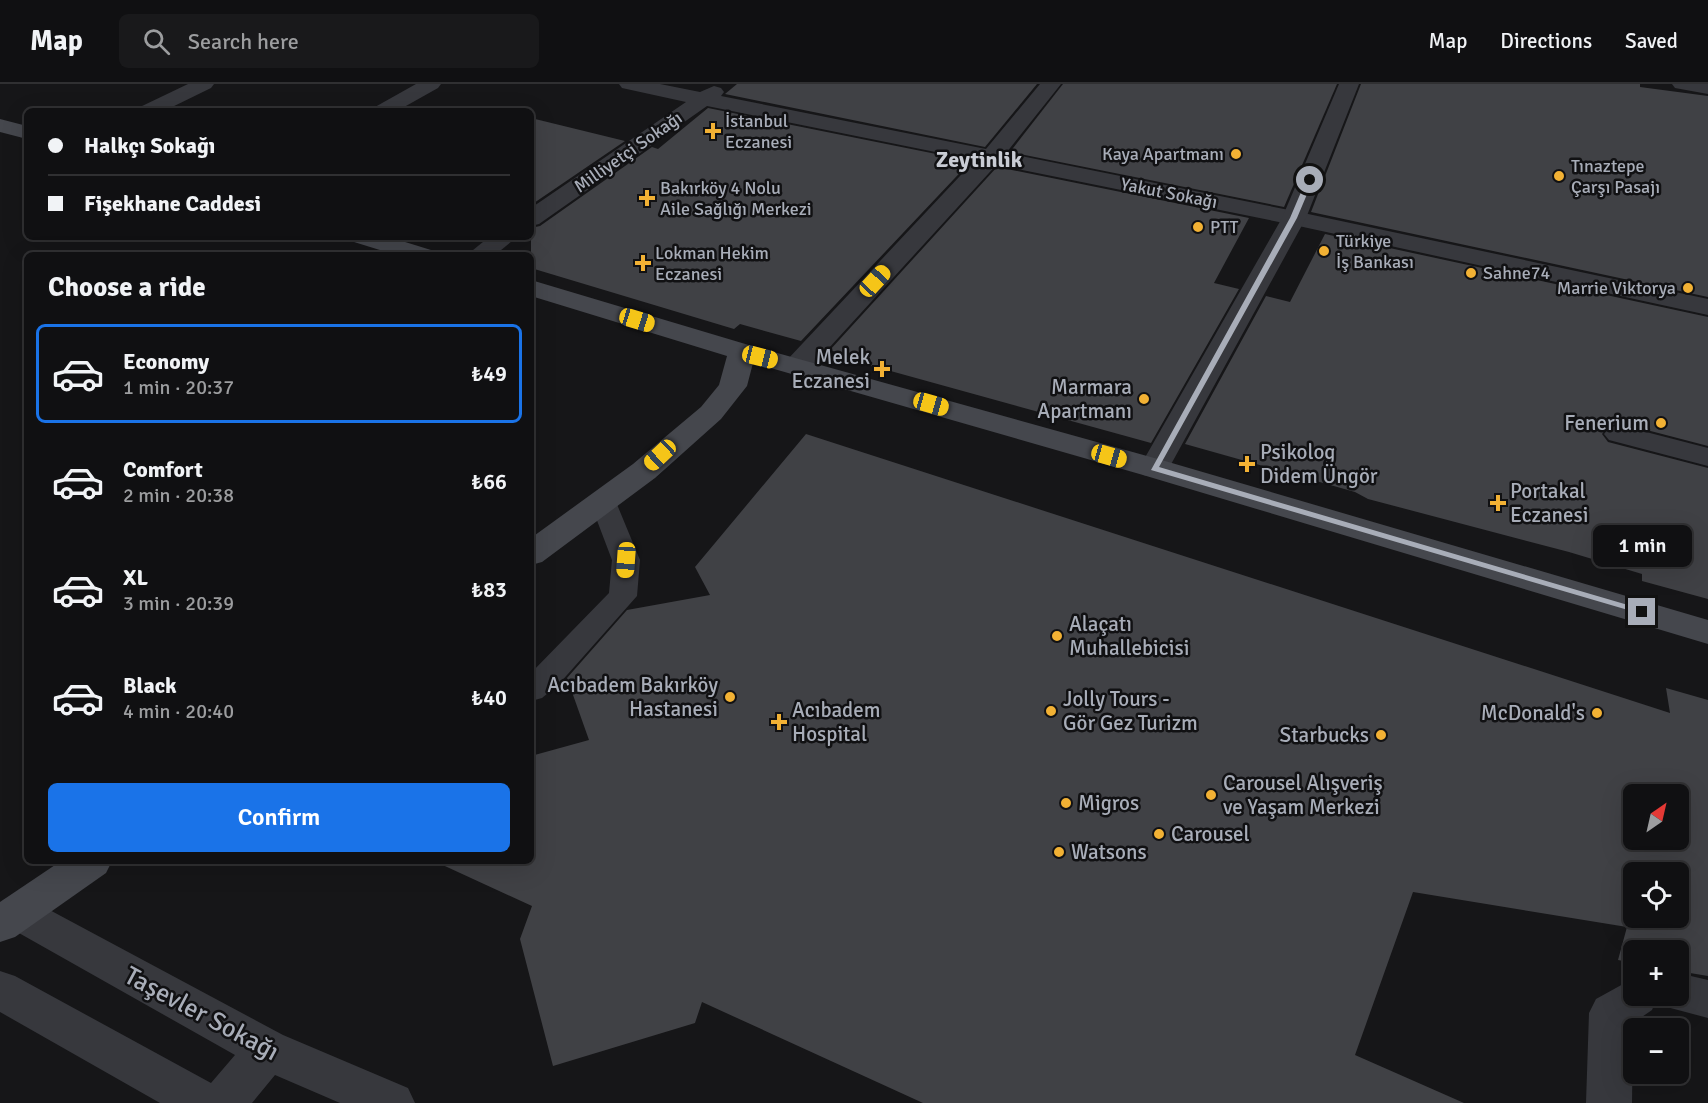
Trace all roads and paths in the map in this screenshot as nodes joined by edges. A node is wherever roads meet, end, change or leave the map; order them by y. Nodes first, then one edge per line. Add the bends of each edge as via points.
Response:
1 (204, 84) edge
2 (431, 84) edge
3 (629, 84) edge
4 (725, 84) edge
5 (1052, 84) edge
6 (1349, 84) edge
7 (1682, 84) edge
8 (1708, 88) edge
9 (705, 99) junction
10 (153, 108) edge
11 (387, 108) edge
12 (0, 125) edge
13 (24, 132) edge
14 (991, 157) junction
15 (534, 217) edge
16 (1294, 218) junction
17 (373, 240) edge
18 (500, 240) edge
19 (412, 252) edge
20 (483, 252) edge
21 (534, 289) edge
22 (1708, 307) edge
23 (742, 352) junction
24 (797, 366) junction
25 (1619, 434) dead end
26 (1708, 458) edge
27 (1154, 468) junction
28 (603, 502) junction
29 (534, 552) edge
30 (1708, 632) edge
31 (534, 688) edge
32 (88, 864) edge
33 (9, 918) edge
34 (0, 990) edge
35 (1689, 995) edge
36 (1708, 999) edge
37 (1623, 1005) edge
38 (267, 1050) junction
39 (203, 1103) edge
40 (223, 1103) edge
41 (392, 1103) edge
42 (1610, 1103) edge

1 - 10 street
2 - 11 street
3 - 9 street, Yakut Sokağı
4 - 9 street, Milliyetçi Sokağı
5 - 14 street
6 - 16 street
7 - 8 street
9 - 14 street, Yakut Sokağı
9 - 15 street, Milliyetçi Sokağı
12 - 13 main road
14 - 16 street, Yakut Sokağı
14 - 24 street
16 - 22 street, Yakut Sokağı
16 - 27 street
17 - 19 main road
18 - 20 street
21 - 23 main road
23 - 24 main road
23 - 28 main road via 732,386 711,412
24 - 27 main road
25 - 26 street
27 - 30 main road
28 - 29 main road
28 - 31 lane via 626,560 623,596
32 - 33 main road
33 - 38 street, Taşevler Sokağı
34 - 39 street
35 - 36 street
37 - 42 street via 1611,1013
38 - 40 street
38 - 41 street, Taşevler Sokağı

